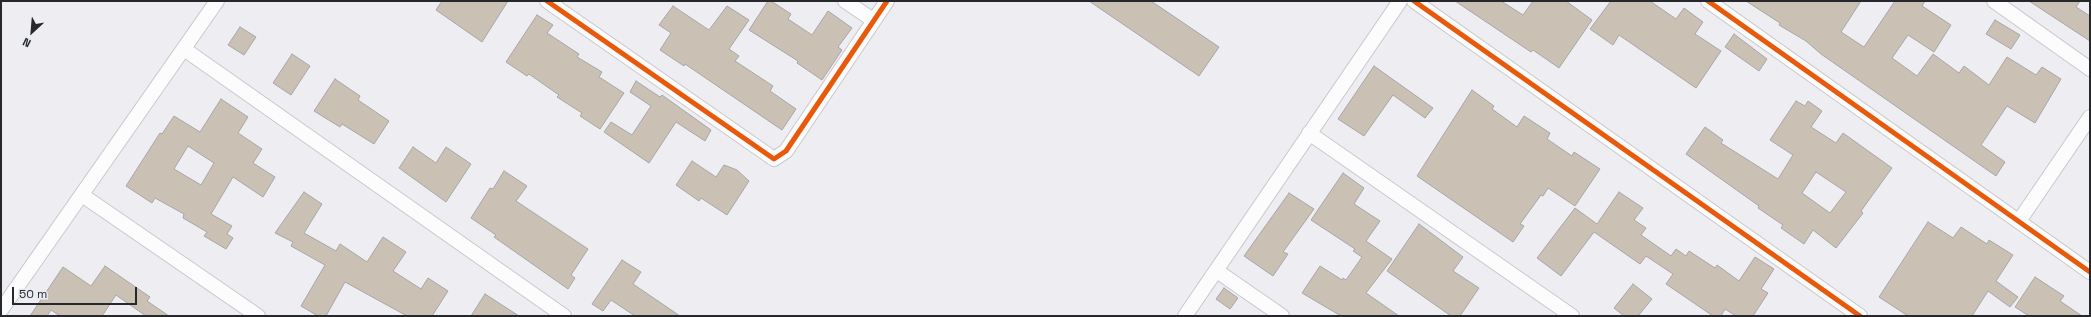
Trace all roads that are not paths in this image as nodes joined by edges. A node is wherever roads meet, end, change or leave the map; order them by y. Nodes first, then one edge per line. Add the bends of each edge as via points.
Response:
1 (217, 1) edge
2 (547, 1) edge
3 (845, 1) edge
4 (887, 1) edge
5 (1400, 1) edge
6 (1414, 1) edge
7 (1708, 1) edge
8 (1994, 1) edge
9 (873, 20) junction
10 (184, 49) junction
11 (2090, 69) edge
12 (2090, 117) edge
13 (1309, 133) junction
14 (82, 195) junction
15 (2019, 221) junction
16 (1217, 271) junction
17 (2090, 272) edge
18 (1, 310) edge
19 (258, 316) edge
20 (564, 316) edge
21 (1185, 316) edge
22 (1282, 316) edge
23 (1572, 316) edge
24 (1860, 316) edge

1 - 10 street
2 - 9 street via 774,159 786,151
3 - 9 street
4 - 9 street
5 - 13 street
6 - 24 street
7 - 15 street
8 - 11 street
10 - 14 street
10 - 20 street
12 - 15 street
13 - 16 street
13 - 23 street
14 - 18 street
14 - 19 street
15 - 17 street
16 - 21 street
16 - 22 street

